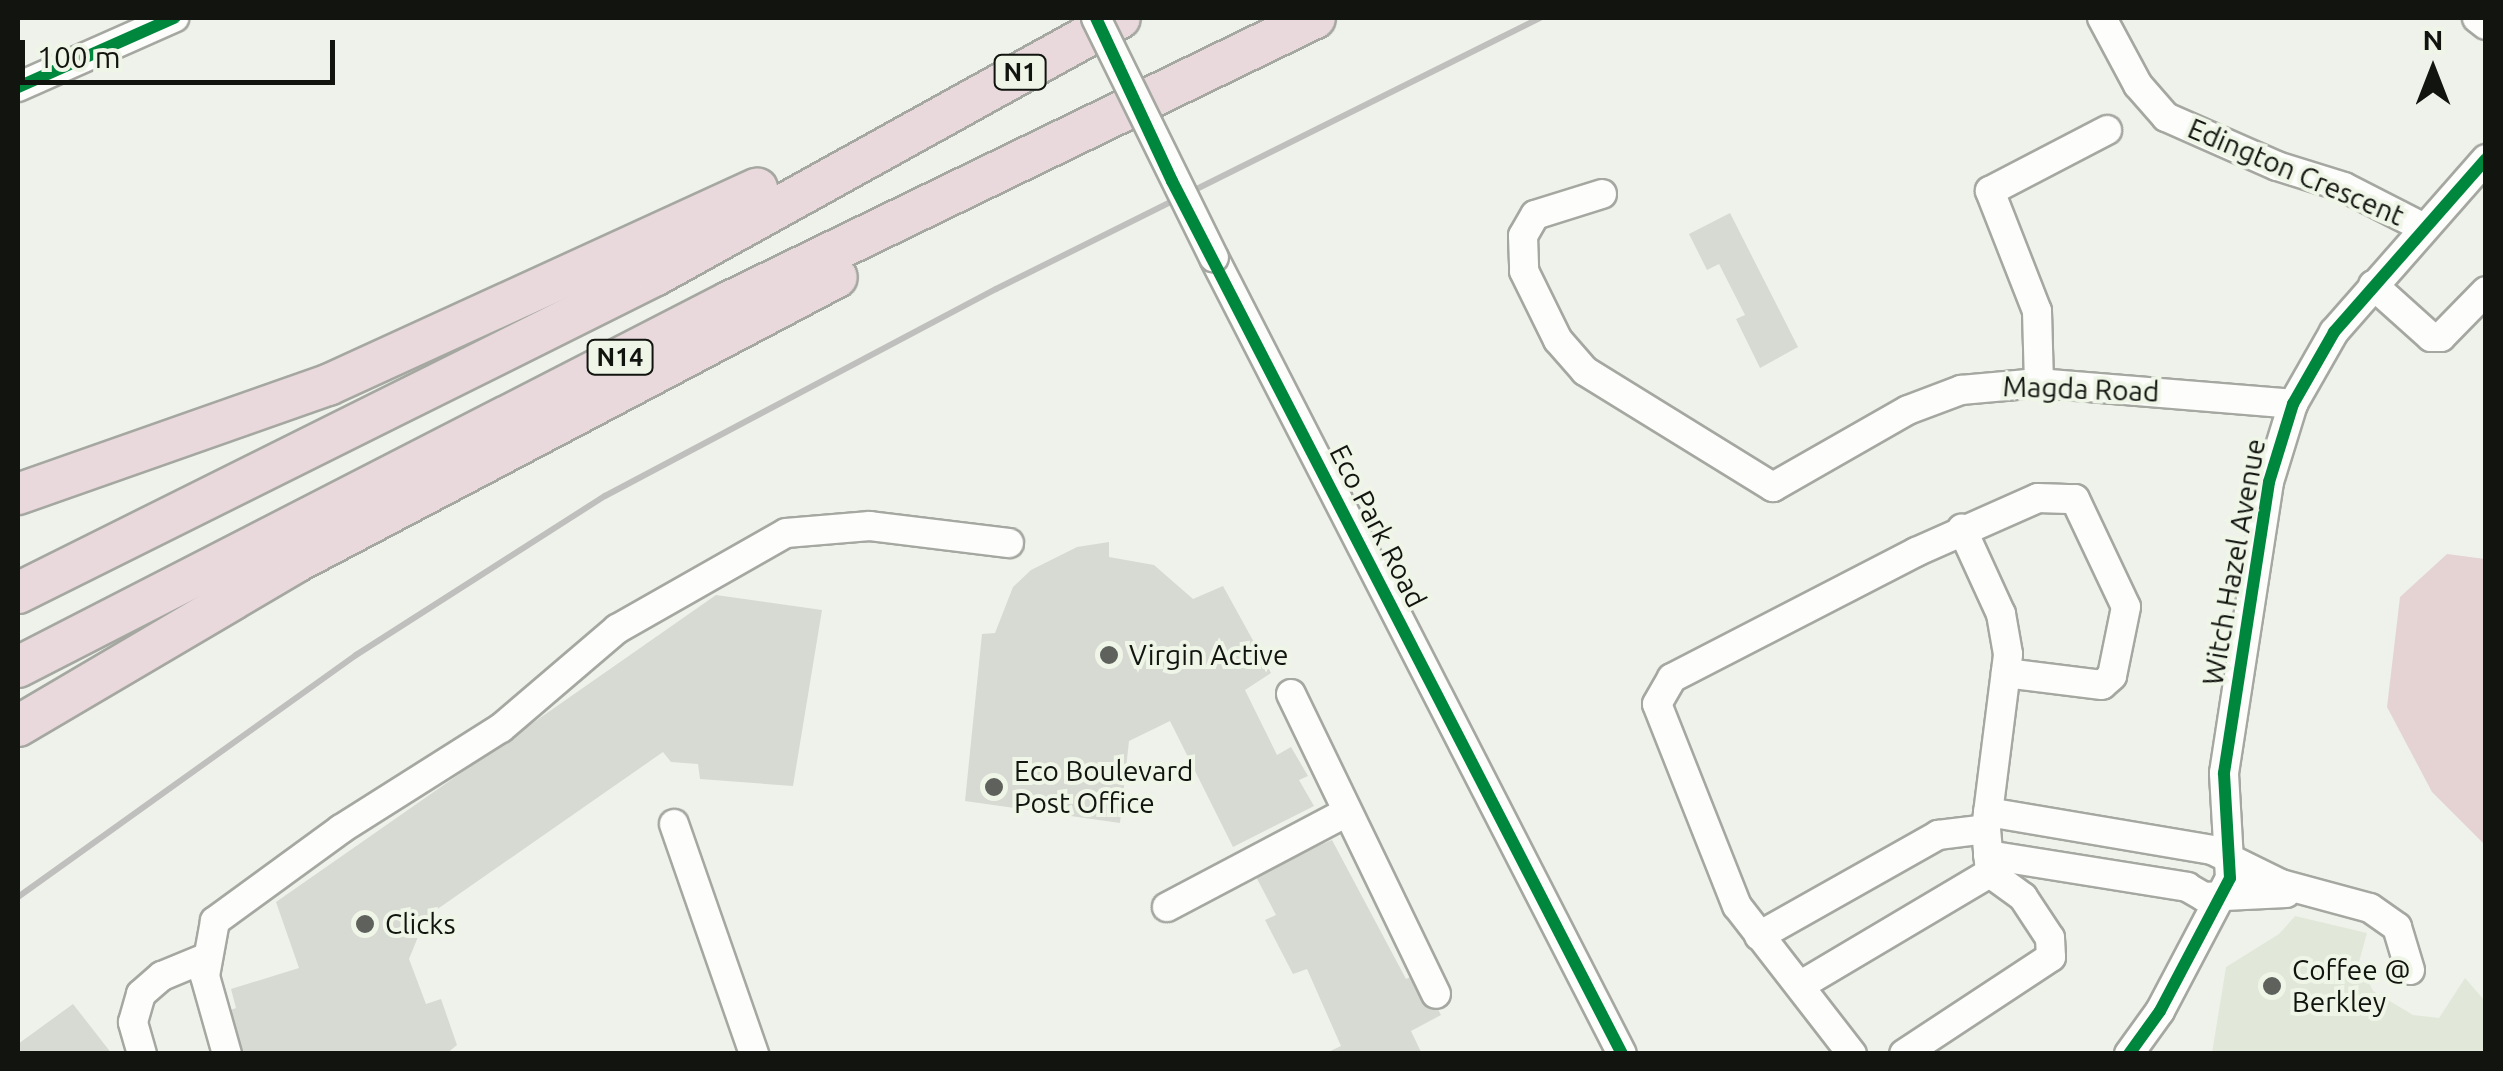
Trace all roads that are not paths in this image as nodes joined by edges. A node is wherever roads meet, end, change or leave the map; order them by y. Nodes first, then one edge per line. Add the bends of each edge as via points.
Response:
1 (174, 18) edge
2 (1096, 18) edge
3 (1120, 18) edge
4 (1315, 18) edge
5 (2102, 18) edge
6 (2476, 18) edge
7 (2486, 25) edge
8 (1230, 60) junction
9 (18, 87) edge
10 (919, 126) junction
11 (2107, 130) dead end
12 (2485, 162) edge
13 (1602, 194) dead end
14 (2424, 228) junction
15 (2373, 284) junction
16 (2486, 291) edge
17 (2039, 383) junction
18 (2293, 404) junction
19 (18, 490) edge
20 (1962, 529) junction
21 (1009, 544) dead end
22 (18, 593) edge
23 (18, 667) edge
24 (2006, 673) junction
25 (1291, 694) dead end
26 (18, 726) edge
27 (2224, 772) junction
28 (1345, 813) junction
29 (674, 824) dead end
30 (1988, 842) junction
31 (2198, 852) junction
32 (2228, 863) junction
33 (2187, 887) junction
34 (2313, 894) junction
35 (2218, 895) junction
36 (1167, 907) dead end
37 (1758, 936) junction
38 (203, 959) junction
39 (2185, 964) junction
40 (2410, 970) dead end
41 (1800, 986) junction
42 (1436, 994) dead end
43 (142, 1054) edge
44 (227, 1054) edge
45 (754, 1054) edge
46 (1622, 1054) edge
47 (1852, 1054) edge
48 (1904, 1054) edge
49 (2130, 1054) edge

1 - 9 street
2 - 46 street, Eco Park Road, bridge
3 - 10 highway, N1
4 - 8 highway
5 - 14 street, Edington Crescent via 2138,85 2166,117 2277,166 2344,186
6 - 7 street
8 - 23 highway, N14 via 711,310
8 - 26 highway via 774,312 296,562
10 - 19 highway via 844,148 380,364
10 - 22 highway, N14 via 656,275
11 - 17 street via 1990,191 2036,312
12 - 14 street, Witch Hazel Avenue
13 - 17 street, Magda Road via 1536,215 1523,236 1524,270 1558,340 1585,371 1773,487 1925,402 1961,390
14 - 15 street, Witch Hazel Avenue
15 - 16 street via 2431,337 2440,337
15 - 18 street, Witch Hazel Avenue via 2327,343
17 - 18 street, Magda Road
18 - 27 street, Witch Hazel Avenue via 2269,482
20 - 24 street via 2001,614
20 - 24 street via 2038,498 2076,499 2124,598 2126,615 2108,683
20 - 37 street via 1672,678 1663,690 1657,704 1664,733 1737,906
21 - 38 street via 870,526 786,532 618,628 501,728 225,912 215,921
24 - 30 street
25 - 28 street
27 - 31 street, Witch Hazel Avenue
27 - 32 street, Witch Hazel Avenue
28 - 36 street
28 - 42 street
29 - 45 street
30 - 31 street
30 - 33 street
30 - 37 street via 1938,835
30 - 41 street
30 - 48 street via 2050,938 2051,958
31 - 32 street via 2212,850
31 - 33 street via 2184,867
32 - 34 street
32 - 35 street via 2228,884
33 - 35 street via 2204,897
33 - 39 street
34 - 35 street
34 - 40 street via 2390,918
35 - 39 street
37 - 41 street
38 - 43 street via 162,976 141,994 133,1022
38 - 44 street
39 - 49 street
41 - 47 street

